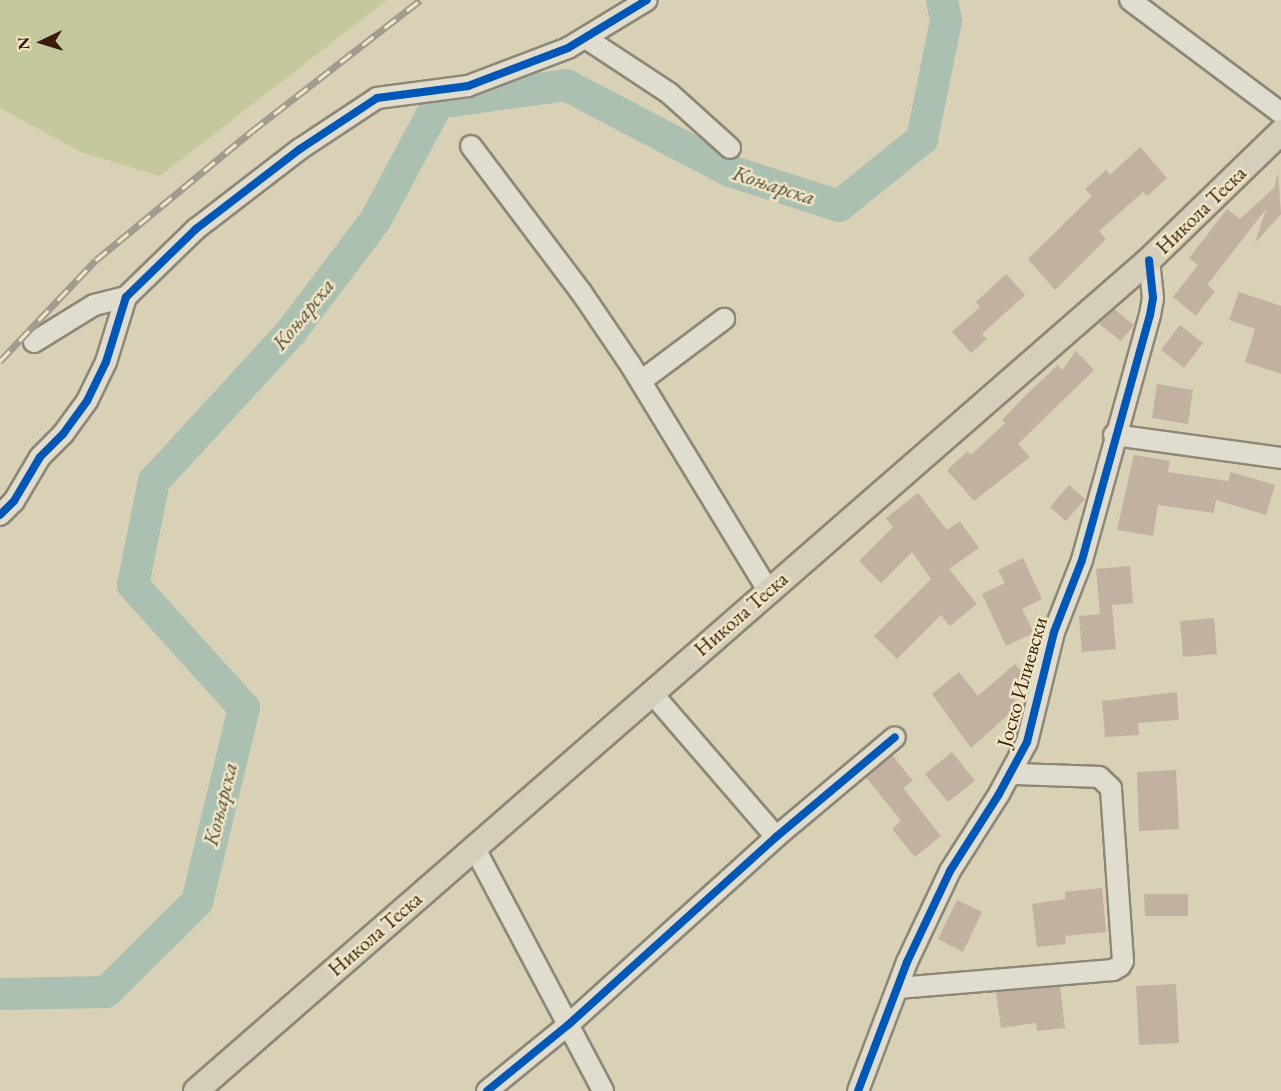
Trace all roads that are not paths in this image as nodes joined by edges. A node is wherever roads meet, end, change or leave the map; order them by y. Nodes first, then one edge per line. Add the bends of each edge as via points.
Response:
1 (647, 0) edge
2 (1130, 0) edge
3 (587, 39) junction
4 (1281, 113) edge
5 (1281, 132) edge
6 (471, 146) dead end
7 (730, 148) dead end
8 (1149, 260) junction
9 (126, 297) junction
10 (724, 319) dead end
11 (34, 342) dead end
12 (641, 381) junction
13 (1114, 435) junction
14 (1281, 458) edge
15 (0, 515) edge
16 (768, 590) junction
17 (651, 692) junction
18 (895, 737) dead end
19 (1011, 774) junction
20 (776, 837) junction
21 (474, 848) junction
22 (898, 988) junction
23 (568, 1025) junction
24 (196, 1091) edge
25 (487, 1091) edge
26 (603, 1091) edge
27 (858, 1091) edge

1 - 3 street
2 - 4 street
3 - 7 street via 669,93
3 - 9 street via 468,86 377,98 300,149 196,229
5 - 8 main road, Никола Теска
6 - 12 street via 582,292
8 - 13 street, Јоско Илиевски via 1153,298
8 - 16 main road, Никола Теска
9 - 11 street via 94,305
9 - 15 street via 106,362 87,401 63,434 40,456 14,501
10 - 12 street
12 - 16 street
13 - 14 street
13 - 19 street, Јоско Илиевски via 1102,493 1054,632 1027,742
16 - 17 main road, Никола Теска
17 - 20 street
17 - 21 main road, Никола Теска
18 - 20 street
19 - 22 street, Јоско Илиевски via 950,871
19 - 22 street via 1099,777 1111,788 1123,961 1113,970
20 - 23 street
21 - 23 street
21 - 24 main road, Никола Теска
22 - 27 street, Јоско Илиевски
23 - 25 street
23 - 26 street

